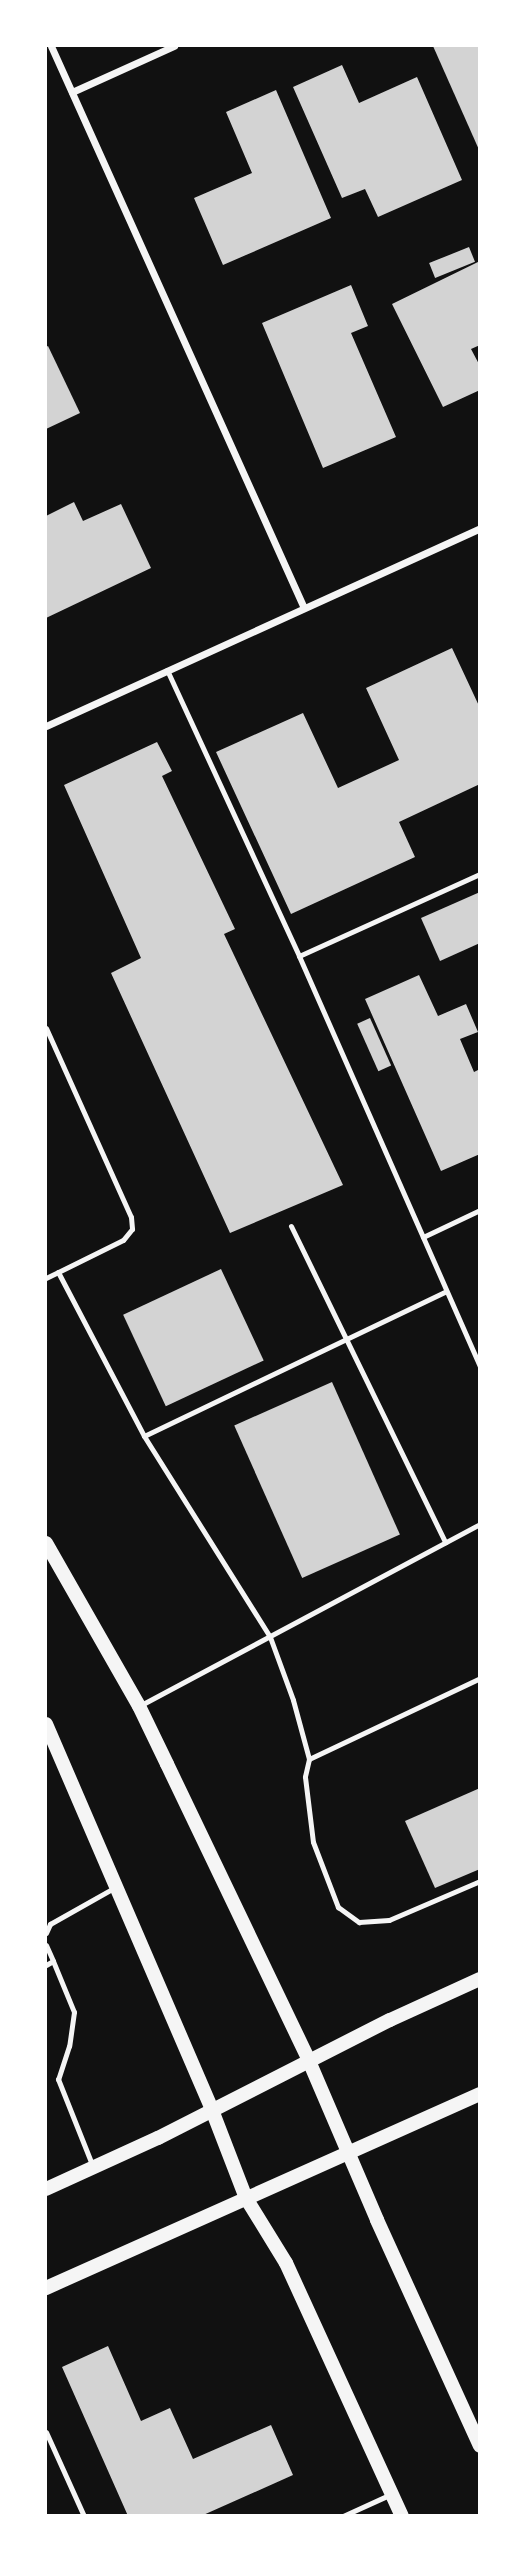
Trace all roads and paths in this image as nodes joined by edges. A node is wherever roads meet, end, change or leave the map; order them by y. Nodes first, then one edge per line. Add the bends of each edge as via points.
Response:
1 (51, 46) edge
2 (174, 46) edge
3 (72, 92) junction
4 (480, 528) edge
5 (304, 608) junction
6 (167, 670) junction
7 (46, 726) edge
8 (480, 874) edge
9 (299, 956) junction
10 (46, 1028) edge
11 (48, 1042) edge
12 (480, 1210) edge
13 (291, 1226) dead end
14 (423, 1237) junction
15 (58, 1272) junction
16 (46, 1278) edge
17 (446, 1291) junction
18 (346, 1338) junction
19 (480, 1366) edge
20 (144, 1436) junction
21 (480, 1524) edge
22 (444, 1542) junction
23 (46, 1543) edge
24 (270, 1637) junction
25 (480, 1678) edge
26 (139, 1706) junction
27 (46, 1725) edge
28 (309, 1759) junction
29 (480, 1881) edge
30 (115, 1887) junction
31 (46, 1933) edge
32 (46, 1945) edge
33 (53, 1961) junction
34 (46, 1965) edge
35 (480, 1979) edge
36 (309, 2061) junction
37 (480, 2094) edge
38 (212, 2110) junction
39 (348, 2153) junction
40 (93, 2167) junction
41 (46, 2189) edge
42 (246, 2198) junction
43 (46, 2288) edge
44 (46, 2432) edge
45 (480, 2446) edge
46 (392, 2494) junction
47 (84, 2515) edge
48 (343, 2515) edge
49 (402, 2515) edge

1 - 3 street
2 - 3 street
3 - 5 street
4 - 5 street
5 - 6 street
6 - 7 street
6 - 9 lane
8 - 9 lane
9 - 14 lane
10 - 11 lane
11 - 15 lane via 131,1217 132,1229 123,1240
12 - 14 lane
13 - 18 lane
14 - 17 lane
15 - 16 lane
15 - 20 lane
17 - 18 lane
17 - 19 lane
18 - 20 lane
18 - 22 lane
20 - 24 lane
21 - 22 lane
22 - 24 lane
23 - 26 main road
24 - 26 lane
24 - 28 lane
25 - 28 lane
26 - 36 main road
27 - 30 main road
28 - 29 lane via 305,1777 313,1842 338,1907 359,1922 389,1920
30 - 31 lane via 50,1924
30 - 38 main road
32 - 33 lane
33 - 34 lane
33 - 40 lane via 74,2012 58,2078
35 - 36 main road
36 - 38 main road
36 - 39 main road
37 - 39 main road
38 - 40 main road
38 - 42 main road
39 - 42 main road
39 - 45 main road
40 - 41 main road
42 - 43 main road
42 - 46 main road via 286,2263
44 - 47 lane
46 - 48 lane
46 - 49 main road

